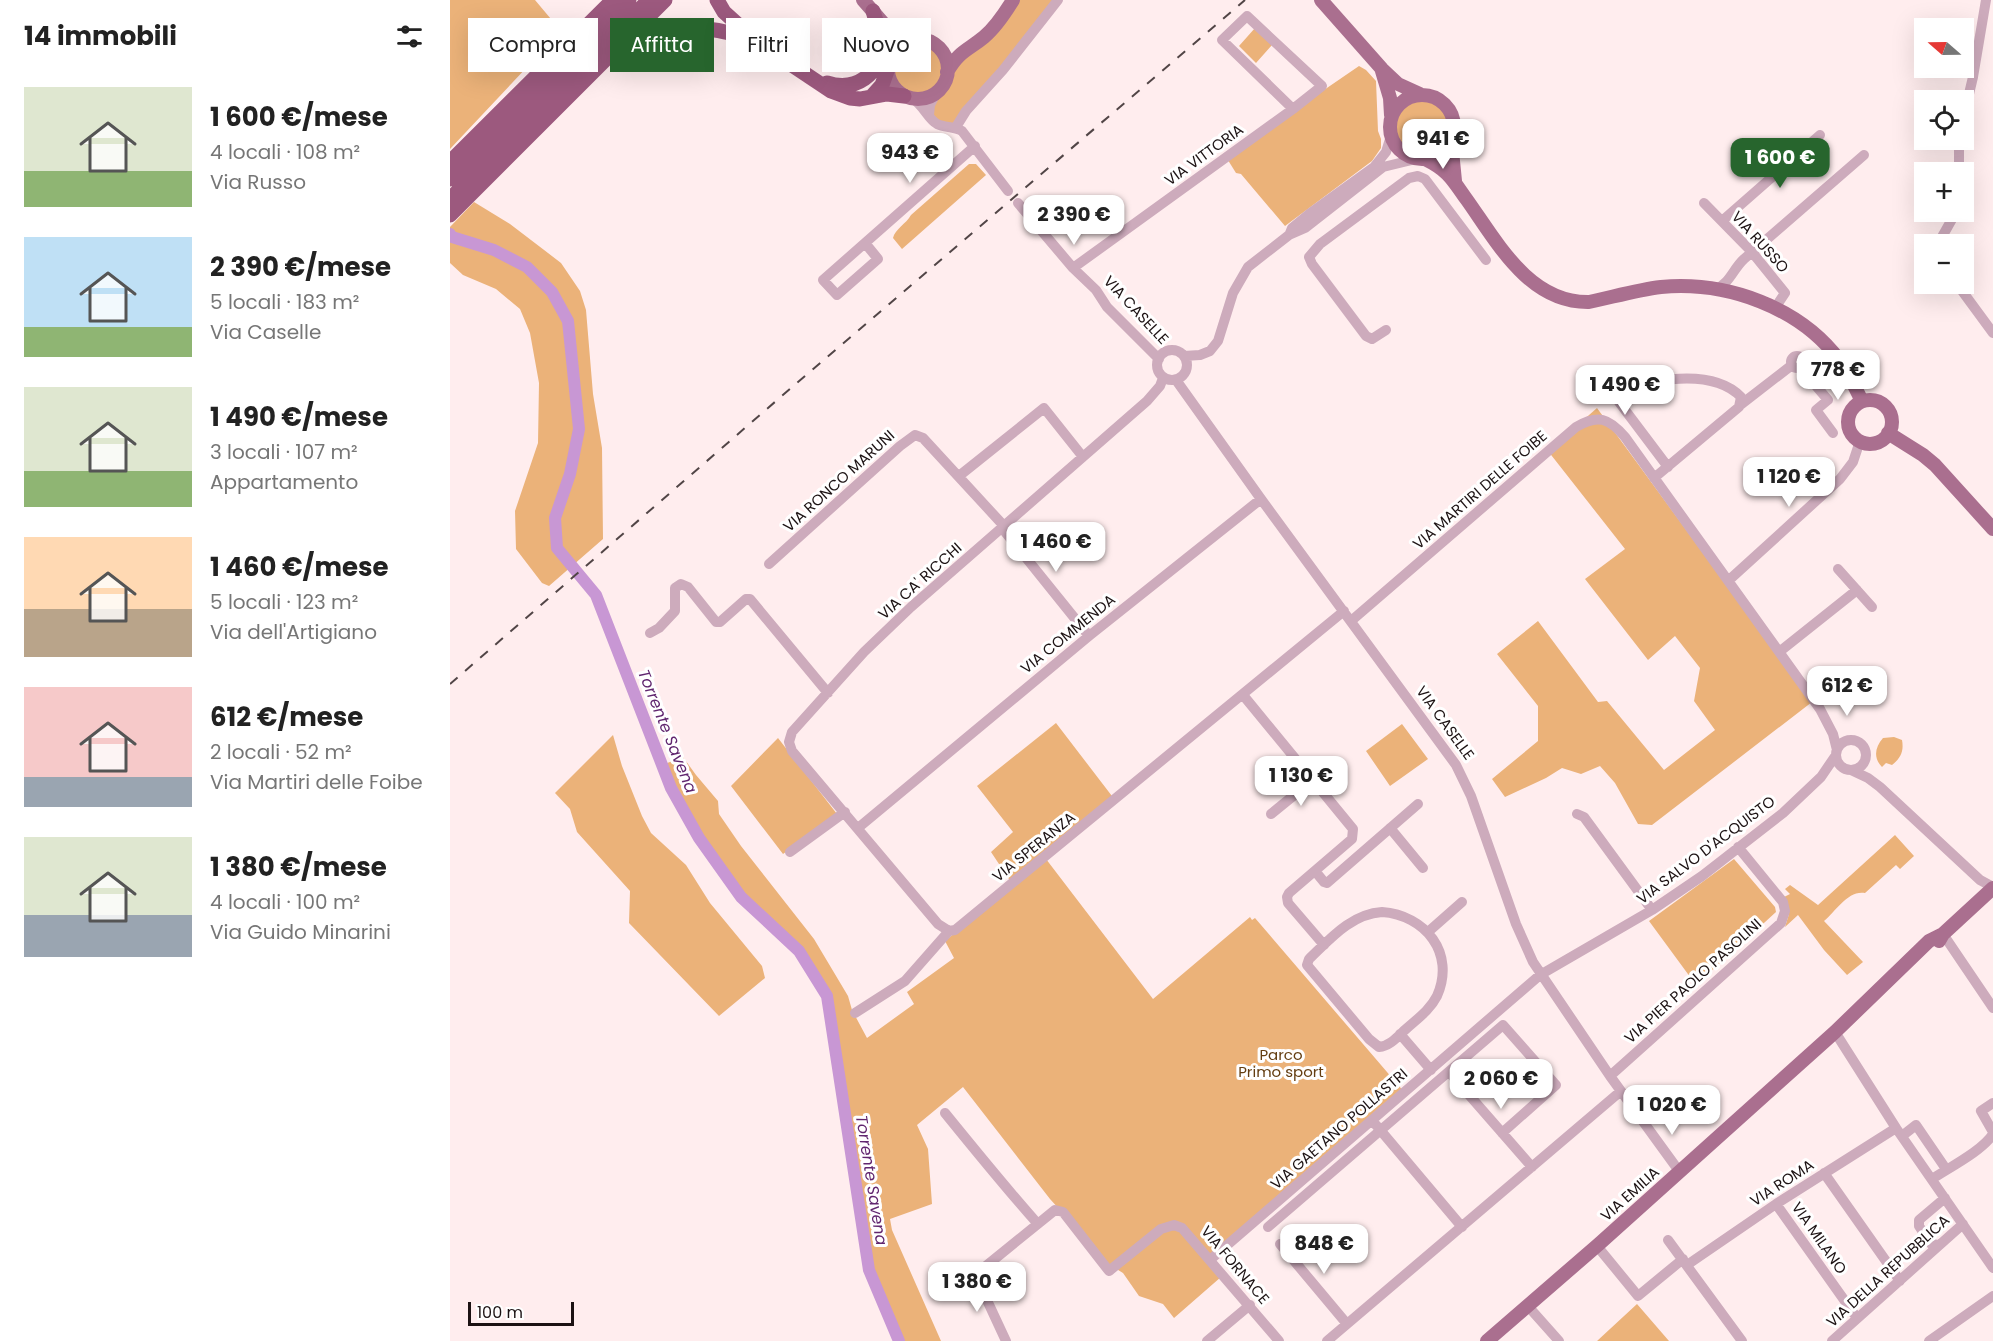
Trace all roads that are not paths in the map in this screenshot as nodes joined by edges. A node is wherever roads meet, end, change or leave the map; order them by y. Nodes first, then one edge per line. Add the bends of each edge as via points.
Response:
1 (603, 0) edge
2 (613, 0) edge
3 (629, 0) edge
4 (649, 0) edge
5 (665, 0) edge
6 (717, 0) edge
7 (1013, 0) edge
8 (1058, 0) edge
9 (1321, 0) edge
10 (1986, 0) edge
11 (868, 6) edge
12 (586, 18) edge
13 (595, 18) edge
14 (731, 18) edge
15 (878, 18) edge
16 (726, 33) edge
17 (931, 43) edge
18 (936, 46) junction
19 (962, 51) junction
20 (1382, 69) junction
21 (541, 72) edge
22 (802, 72) edge
23 (886, 72) edge
24 (889, 72) edge
25 (947, 72) junction
26 (810, 77) junction
27 (1970, 90) edge
28 (573, 92) junction
29 (936, 93) junction
30 (1420, 94) junction
31 (873, 95) junction
32 (908, 98) junction
33 (1293, 108) junction
34 (929, 115) junction
35 (1391, 115) junction
36 (956, 127) junction
37 (1820, 135) dead end
38 (1391, 136) junction
39 (1451, 141) junction
40 (975, 146) junction
41 (1864, 155) dead end
42 (1420, 159) junction
43 (450, 162) edge
44 (1455, 181) junction
45 (1008, 191) dead end
46 (456, 192) edge
47 (1018, 203) dead end
48 (1704, 203) dead end
49 (450, 215) edge
50 (1320, 217) junction
51 (1722, 221) junction
52 (1333, 234) junction
53 (1289, 235) junction
54 (865, 243) junction
55 (1752, 252) junction
56 (1486, 260) dead end
57 (1073, 268) junction
58 (1732, 274) junction
59 (1716, 289) junction
60 (1964, 294) edge
61 (1755, 300) junction
62 (1779, 302) dead end
63 (1386, 330) dead end
64 (1993, 333) edge
65 (1200, 355) junction
66 (1184, 356) junction
67 (1159, 359) junction
68 (1186, 370) junction
69 (1163, 378) junction
70 (1176, 380) junction
71 (1862, 401) junction
72 (1739, 406) junction
73 (1833, 433) dead end
74 (1888, 433) junction
75 (1860, 441) junction
76 (1083, 457) junction
77 (1668, 467) junction
78 (959, 476) junction
79 (1654, 478) junction
80 (1261, 499) junction
81 (1991, 522) edge
82 (1003, 527) junction
83 (769, 564) dead end
84 (1838, 569) dead end
85 (1728, 582) junction
86 (1857, 591) junction
87 (1872, 607) dead end
88 (1344, 611) junction
89 (1351, 621) junction
90 (650, 633) dead end
91 (1089, 636) junction
92 (1779, 652) junction
93 (828, 693) junction
94 (1243, 695) junction
95 (1825, 716) junction
96 (1852, 739) junction
97 (1837, 752) junction
98 (1866, 756) junction
99 (1849, 769) junction
100 (1821, 777) junction
101 (1314, 779) junction
102 (1880, 787) junction
103 (1418, 804) dead end
104 (845, 812) junction
105 (1271, 814) dead end
106 (1577, 814) dead end
107 (858, 828) junction
108 (1390, 828) junction
109 (1738, 847) junction
110 (790, 852) dead end
111 (1423, 867) dead end
112 (1315, 871) junction
113 (1993, 887) edge
114 (1461, 902) dead end
115 (1652, 910) junction
116 (949, 931) junction
117 (1428, 932) junction
118 (1943, 934) junction
119 (1324, 945) junction
120 (1540, 975) junction
121 (1993, 1008) edge
122 (855, 1013) dead end
123 (1836, 1032) junction
124 (1400, 1034) junction
125 (1431, 1070) junction
126 (1449, 1072) junction
127 (1610, 1076) junction
128 (1621, 1091) junction
129 (1993, 1103) edge
130 (945, 1113) dead end
131 (1372, 1120) junction
132 (1380, 1131) junction
133 (1899, 1132) junction
134 (1502, 1133) junction
135 (1993, 1133) edge
136 (1532, 1167) junction
137 (1947, 1169) junction
138 (1679, 1171) junction
139 (1824, 1173) junction
140 (1932, 1179) junction
141 (1945, 1198) junction
142 (1776, 1204) junction
143 (1037, 1223) junction
144 (1963, 1224) junction
145 (1268, 1227) dead end
146 (1462, 1227) junction
147 (1668, 1240) dead end
148 (1280, 1244) dead end
149 (1935, 1244) junction
150 (1597, 1246) junction
151 (1211, 1259) junction
152 (1685, 1262) junction
153 (1993, 1268) edge
154 (1898, 1279) junction
155 (1993, 1296) edge
156 (1250, 1305) junction
157 (1527, 1305) junction
158 (1855, 1316) junction
159 (1347, 1324) junction
160 (1831, 1339) edge
161 (1006, 1341) edge
162 (1207, 1341) edge
163 (1279, 1341) edge
164 (1327, 1341) edge
165 (1487, 1341) edge
166 (1559, 1341) edge
167 (1742, 1341) edge
168 (1930, 1341) edge

1 - 12 highway
2 - 13 highway
3 - 46 highway
4 - 46 highway
5 - 28 highway
6 - 14 highway
7 - 19 main road via 984,38
8 - 36 street
9 - 20 main road
10 - 27 street
11 - 15 main road
11 - 26 highway via 881,45 869,76 844,86
16 - 28 highway via 709,28 674,29 653,35 591,83
17 - 18 main road
18 - 19 main road
18 - 25 main road via 945,58
19 - 25 main road
20 - 30 main road via 1398,84
20 - 35 main road
21 - 43 highway
22 - 26 highway
23 - 31 highway
24 - 32 main road via 896,91
25 - 29 main road
26 - 31 highway via 841,96 860,99
28 - 46 highway
29 - 32 main road via 925,99
29 - 34 street
30 - 35 main road via 1402,101
30 - 39 main road via 1432,96 1450,110 1454,120
31 - 32 highway
32 - 34 street
33 - 33 street, VIA VITTORIA via 1322,86 1247,16 1222,40
33 - 57 street, VIA VITTORIA
34 - 36 street via 935,123
35 - 38 main road
36 - 40 street
37 - 51 street
38 - 42 main road via 1398,149
38 - 53 street via 1381,161 1309,214
39 - 42 main road via 1435,157
39 - 44 main road
40 - 45 street
40 - 54 street
41 - 55 street
42 - 44 main road via 1440,167
42 - 50 street via 1377,171
44 - 59 main road via 1521,273 1563,298 1589,302 1663,287
46 - 49 highway
47 - 57 street, VIA CASELLE
48 - 51 street, VIA RUSSO
50 - 52 street
50 - 53 street
51 - 55 street, VIA RUSSO
52 - 56 street via 1409,178 1422,176
52 - 63 street via 1309,254 1309,259 1369,339
53 - 65 street via 1248,267 1228,304 1218,341
54 - 54 street via 824,280 837,295 878,259
55 - 58 street
55 - 62 street, VIA RUSSO via 1785,293
57 - 67 street, VIA CASELLE
58 - 59 street via 1724,286
58 - 61 street via 1735,283
59 - 61 main road
60 - 64 street
61 - 71 main road via 1781,311 1819,338 1841,362
65 - 66 street
65 - 68 street
66 - 67 street, VIA CASELLE via 1168,350
66 - 68 street
67 - 69 street, VIA CASELLE
68 - 70 street
69 - 70 street
69 - 76 street, VIA CA' RICCHI via 1147,401
70 - 80 street, VIA CASELLE
71 - 74 main road via 1877,401 1885,406 1891,419
71 - 75 main road via 1848,417 1850,431
72 - 73 street via 1796,366 1828,400 1816,410
72 - 77 street
72 - 77 street via 1741,397 1729,387 1691,378 1618,390 1619,402
74 - 75 main road via 1875,442
74 - 81 main road via 1935,465
75 - 85 street via 1853,462 1840,479
76 - 78 street via 1044,408
76 - 82 street, VIA CA' RICCHI
77 - 79 street
78 - 82 street, VIA RONCO MARUNI
78 - 83 street, VIA RONCO MARUNI via 923,438 915,435
79 - 85 street, VIA MARTIRI DELLE FOIBE
79 - 89 street, VIA MARTIRI DELLE FOIBE via 1617,428 1602,420 1586,422
80 - 88 street, VIA CASELLE
80 - 91 street, VIA COMMENDA
82 - 91 street, VIA RONCO MARUNI
82 - 93 street, VIA CA' RICCHI via 888,629
84 - 86 street
85 - 92 street, VIA MARTIRI DELLE FOIBE
86 - 87 street
86 - 92 street
88 - 89 street, VIA CASELLE
88 - 94 street, VIA SPERANZA
89 - 120 street, VIA CASELLE via 1461,772 1516,924
90 - 93 street via 675,611 675,588 681,584 688,587 716,622 750,599
91 - 107 street, VIA COMMENDA
92 - 95 street, VIA MARTIRI DELLE FOIBE
93 - 104 street, VIA CA' RICCHI via 789,739 792,751
94 - 101 street
94 - 116 street, VIA SPERANZA via 962,925
95 - 96 street, VIA MARTIRI DELLE FOIBE
95 - 97 street, VIA MARTIRI DELLE FOIBE
96 - 97 street via 1844,741
96 - 98 street, VIA MARTIRI DELLE FOIBE via 1863,745
97 - 99 street, VIA MARTIRI DELLE FOIBE via 1839,764
97 - 100 street
98 - 99 street via 1862,765
98 - 102 street, VIA MARTIRI DELLE FOIBE
99 - 100 street via 1837,769
99 - 102 street, VIA MARTIRI DELLE FOIBE
100 - 109 street, VIA SALVO D'ACQUISTO via 1783,813
101 - 105 street
101 - 112 street via 1354,834
102 - 113 street, VIA MARTIRI DELLE FOIBE via 1980,880
103 - 108 street
104 - 107 street
104 - 110 street
106 - 115 street via 1584,817
107 - 116 street
108 - 111 street
108 - 112 street via 1327,883
109 - 115 street, VIA SALVO D'ACQUISTO
109 - 127 street, VIA PIER PAOLO PASOLINI via 1782,899 1785,911 1781,923
112 - 119 street via 1289,892 1286,900
113 - 118 main road, VIA EMILIA
114 - 117 street
115 - 120 street, VIA SALVO D'ACQUISTO
116 - 122 street, VIA SPERANZA via 905,981
117 - 119 street via 1403,915 1375,912 1350,922
117 - 124 street via 1440,957 1439,989 1428,1009
118 - 121 street
118 - 123 main road, VIA EMILIA via 1929,941
119 - 124 street via 1309,959 1308,968 1369,1040 1383,1047
120 - 125 street, VIA GAETANO POLLASTRI
120 - 127 street, VIA CASELLE
123 - 133 street
123 - 138 main road, VIA EMILIA
124 - 125 street
125 - 131 street, VIA GAETANO POLLASTRI
126 - 132 street
126 - 134 street
126 - 134 street via 1503,1025 1556,1085
127 - 128 street, VIA CASELLE
128 - 136 street
128 - 138 street, VIA CASELLE
129 - 135 street via 1981,1112
130 - 143 street
131 - 132 street
131 - 151 street, VIA GAETANO POLLASTRI
132 - 145 street
132 - 146 street
133 - 137 street via 1916,1125
133 - 139 street, VIA ROMA
133 - 140 street
134 - 136 street
135 - 137 street via 1989,1140
136 - 146 street
137 - 140 street
138 - 150 main road, VIA EMILIA
139 - 142 street, VIA ROMA
139 - 154 street
140 - 141 street
141 - 144 street
141 - 149 street via 1919,1220 1919,1226
142 - 152 street, VIA ROMA
142 - 158 street, VIA MILANO
143 - 151 street, VIA FORNACE via 1055,1209 1063,1212 1109,1271 1161,1229 1174,1225 1186,1231
143 - 161 street, VIA FORNACE via 978,1277
144 - 149 street, VIA DELLA REPUBBLICA
144 - 153 street
146 - 159 street
147 - 152 street
148 - 159 street
149 - 154 street, VIA DELLA REPUBBLICA
150 - 152 street, VIA ROMA via 1638,1296
150 - 157 main road, VIA EMILIA
151 - 156 street, VIA FORNACE
152 - 167 street
154 - 158 street, VIA DELLA REPUBBLICA
155 - 168 street
156 - 162 street
156 - 163 street, VIA FORNACE
157 - 165 main road, VIA EMILIA
157 - 166 street
158 - 160 street, VIA DELLA REPUBBLICA
159 - 164 street

